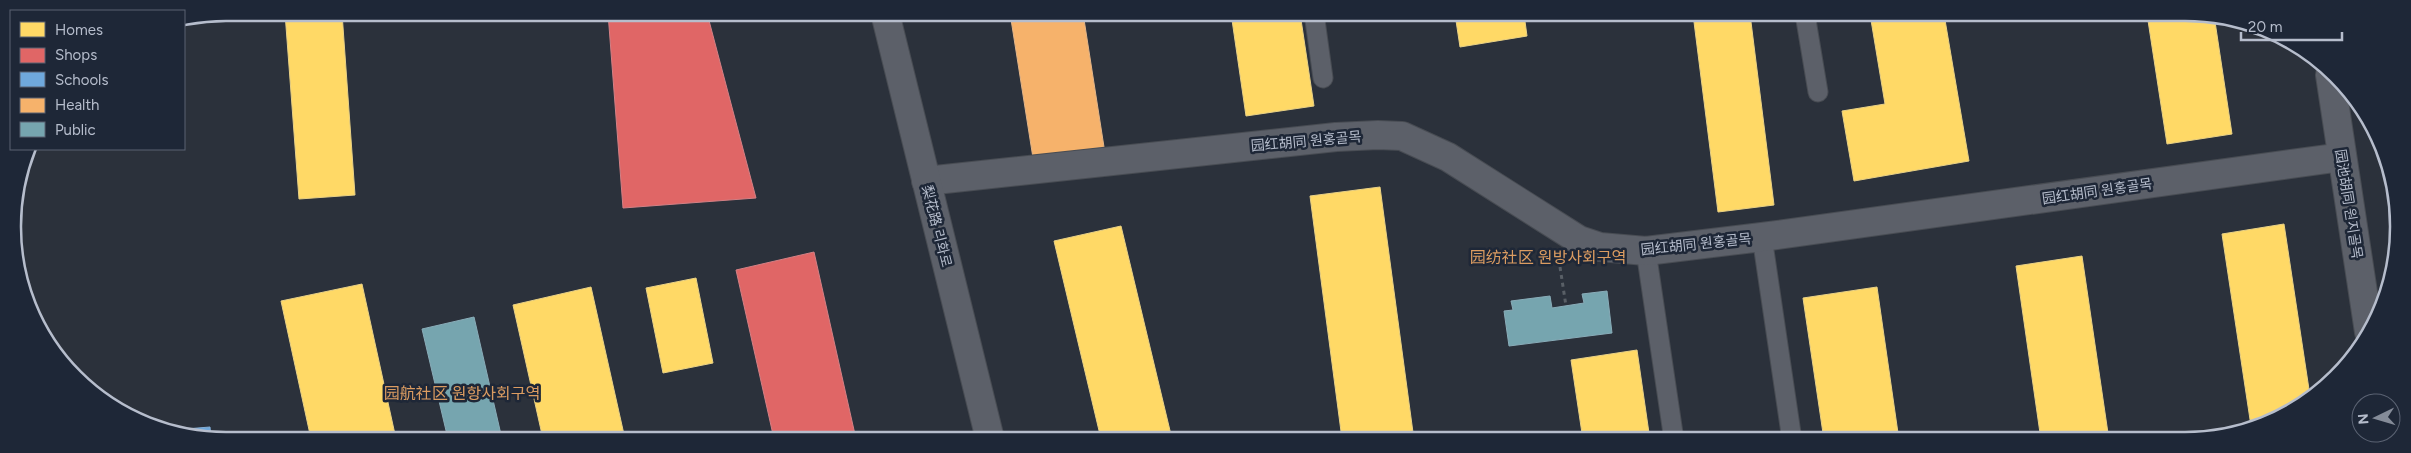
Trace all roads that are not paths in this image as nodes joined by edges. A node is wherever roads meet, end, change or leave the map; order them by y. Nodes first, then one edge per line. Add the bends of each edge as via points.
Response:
1 (887, 21) edge
2 (1315, 21) edge
3 (1806, 21) edge
4 (1323, 78) dead end
5 (2331, 82) edge
6 (1818, 92) dead end
7 (2342, 157) junction
8 (926, 181) junction
9 (1762, 237) junction
10 (1646, 251) junction
11 (2366, 321) edge
12 (988, 432) edge
13 (1673, 432) edge
14 (1791, 432) edge

1 - 8 street, 梨花路 리화로
2 - 4 lane
3 - 6 lane
5 - 7 street, 园池胡同 원지골목
7 - 9 street, 园红胡同 원홍골목
7 - 11 street, 园池胡同 원지골목
8 - 10 street, 园红胡同 원홍골목 via 1336,137 1402,136 1448,157 1579,240 1600,247
8 - 12 street, 梨花路 리화로
9 - 10 street, 园红胡同 원홍골목
9 - 14 lane
10 - 13 lane

